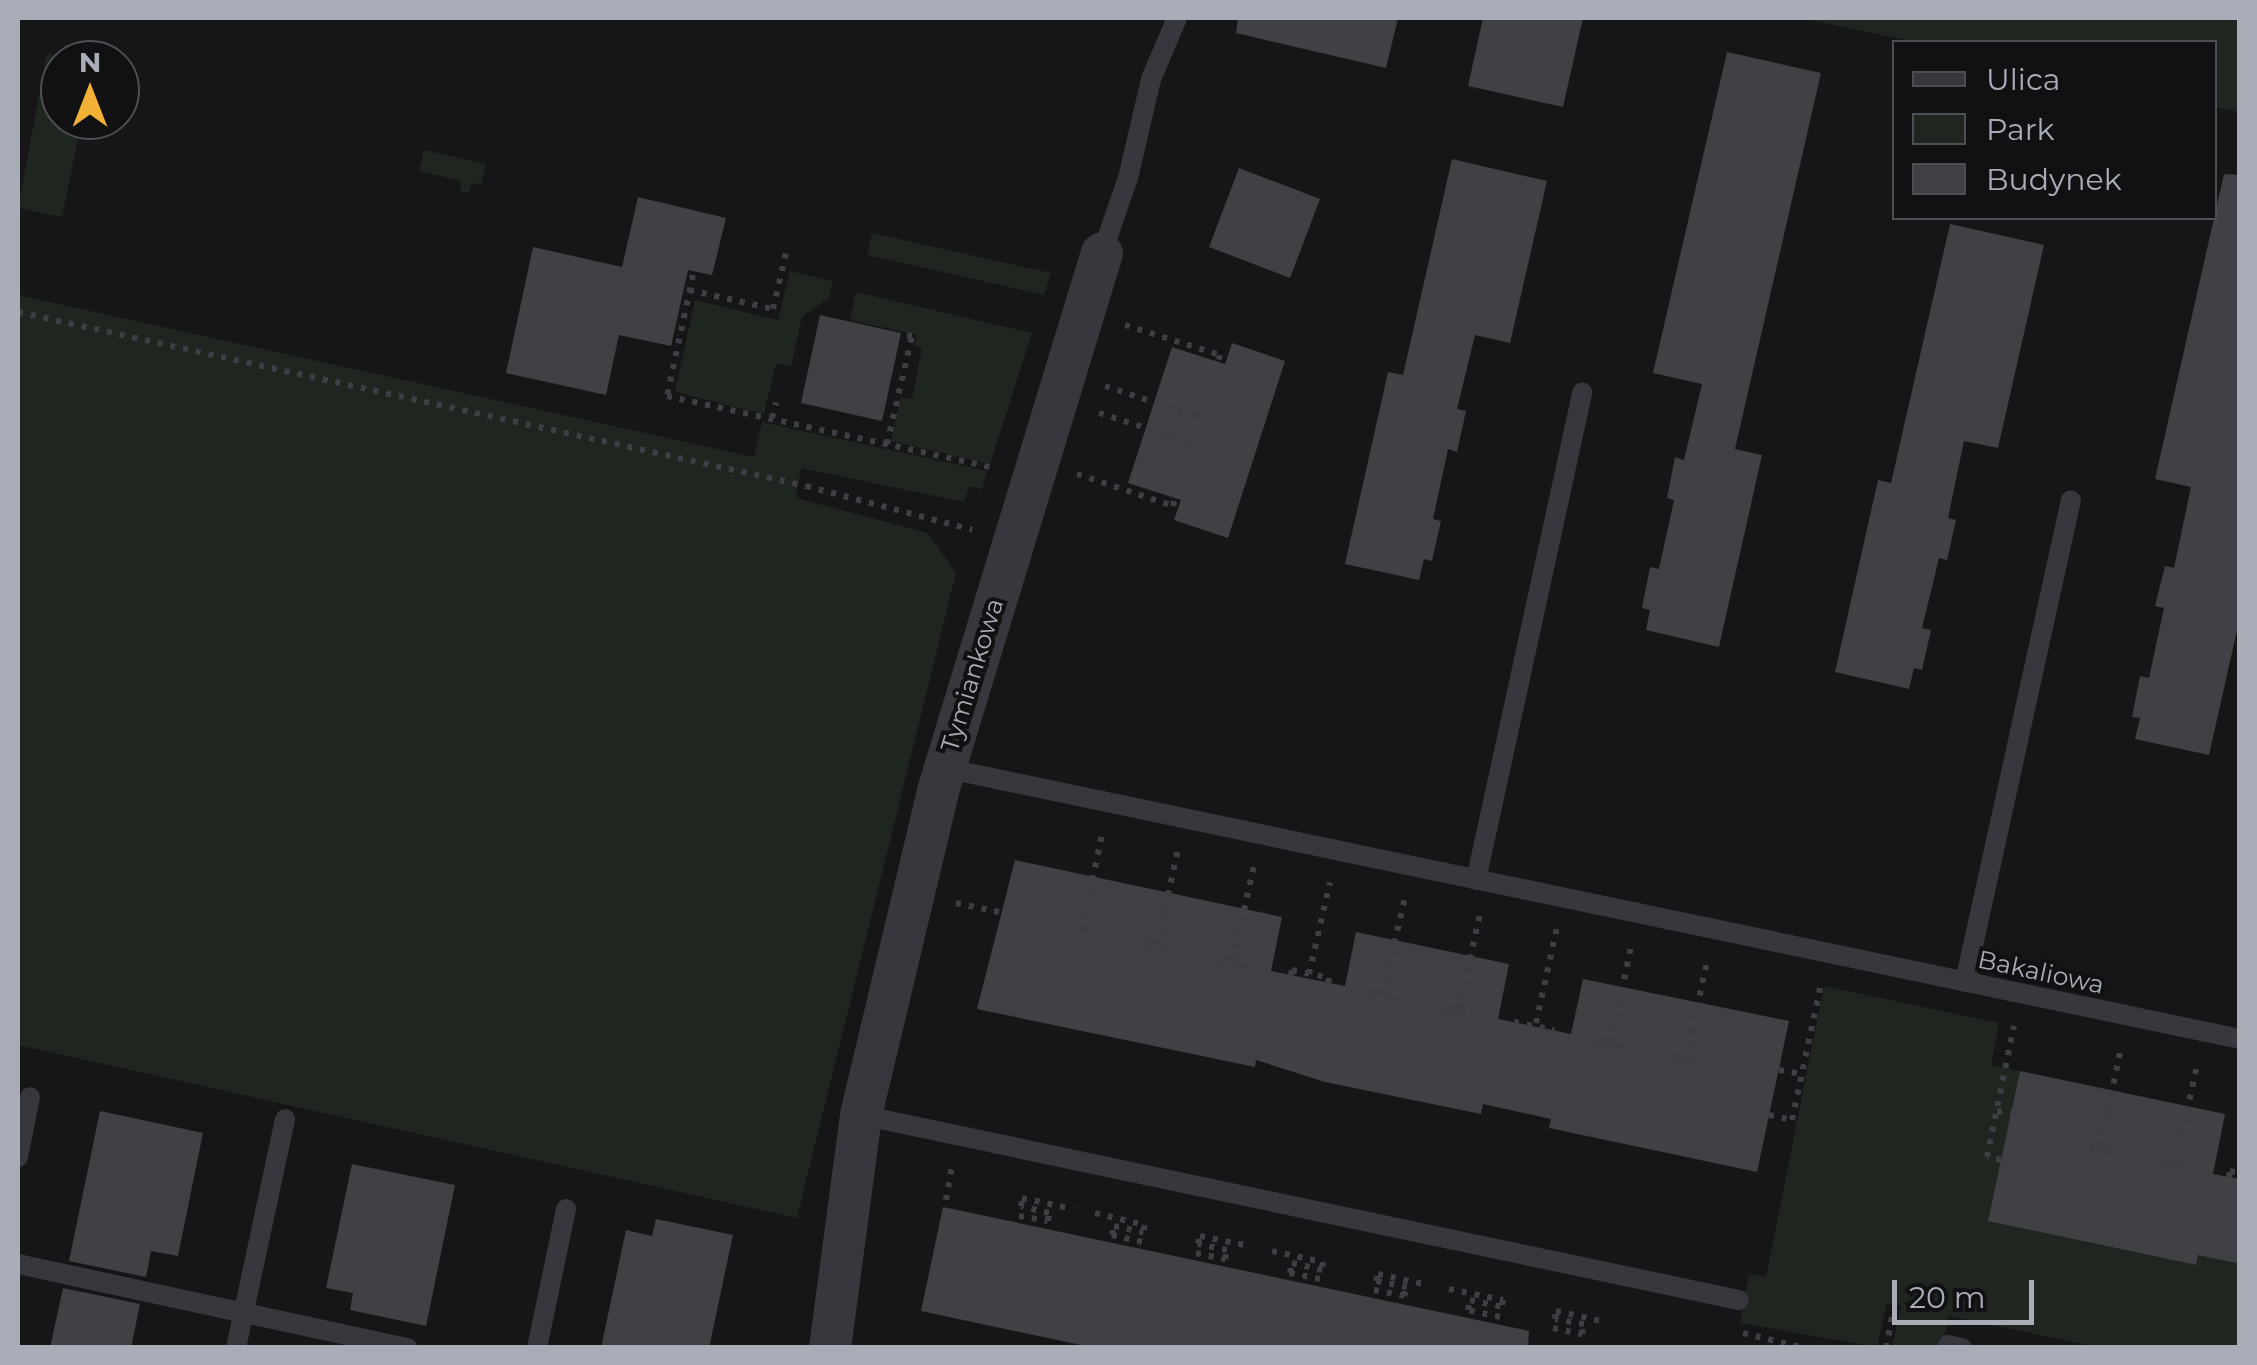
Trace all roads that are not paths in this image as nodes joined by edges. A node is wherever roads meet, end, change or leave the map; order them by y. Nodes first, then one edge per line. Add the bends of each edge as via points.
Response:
1 (1176, 18) edge
2 (1102, 253) joint
3 (1582, 392) dead end
4 (2071, 501) dead end
5 (944, 768) junction
6 (1476, 880) junction
7 (1966, 982) junction
8 (2240, 1039) edge
9 (30, 1097) dead end
10 (861, 1116) junction
11 (285, 1119) dead end
12 (18, 1157) edge
13 (566, 1209) dead end
14 (18, 1264) edge
15 (1740, 1300) dead end
16 (243, 1312) junction
17 (236, 1348) edge
18 (408, 1348) edge
19 (537, 1348) edge
20 (830, 1348) edge

1 - 2 lane, Tymiankowa via 1151,80
2 - 5 street, Tymiankowa via 1049,473 1012,540
3 - 6 lane
4 - 7 lane
5 - 6 lane, Bakaliowa
5 - 10 street, Tymiankowa
6 - 7 lane, Bakaliowa
7 - 8 lane, Bakaliowa
9 - 12 lane
10 - 15 lane
10 - 20 street, Tymiankowa
11 - 16 lane
13 - 19 lane
14 - 16 lane
16 - 17 lane
16 - 18 lane

